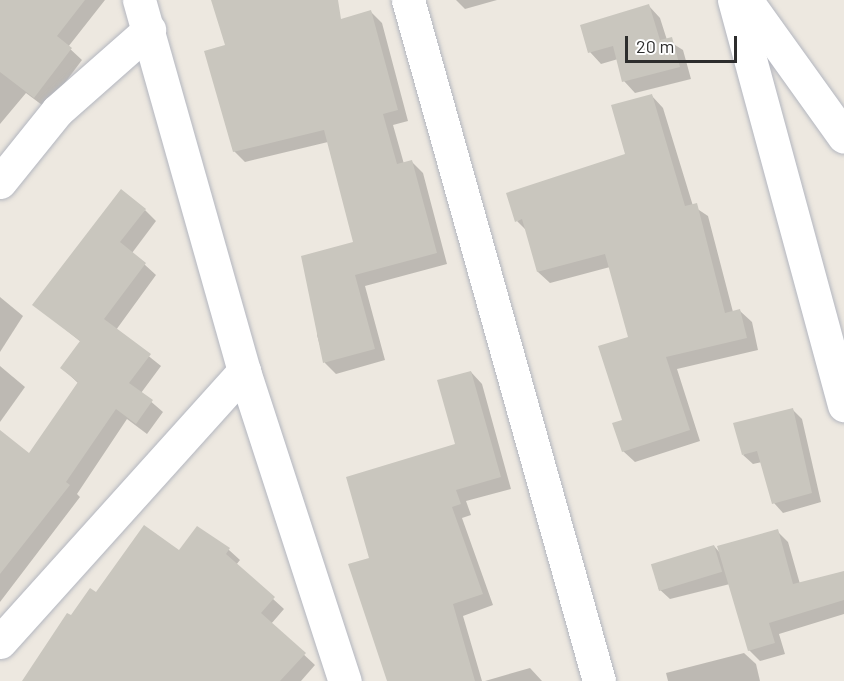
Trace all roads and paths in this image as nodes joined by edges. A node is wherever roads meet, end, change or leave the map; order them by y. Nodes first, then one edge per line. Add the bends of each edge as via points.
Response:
1 (408, 0) edge
2 (734, 0) edge
3 (746, 0) edge
4 (144, 15) edge
5 (844, 137) edge
6 (0, 182) edge
7 (244, 371) junction
8 (844, 405) edge
9 (0, 642) edge
10 (345, 681) edge
11 (599, 681) edge

1 - 11 street
2 - 8 street
3 - 5 street
4 - 6 street via 57,111
4 - 7 street
7 - 9 street
7 - 10 street

